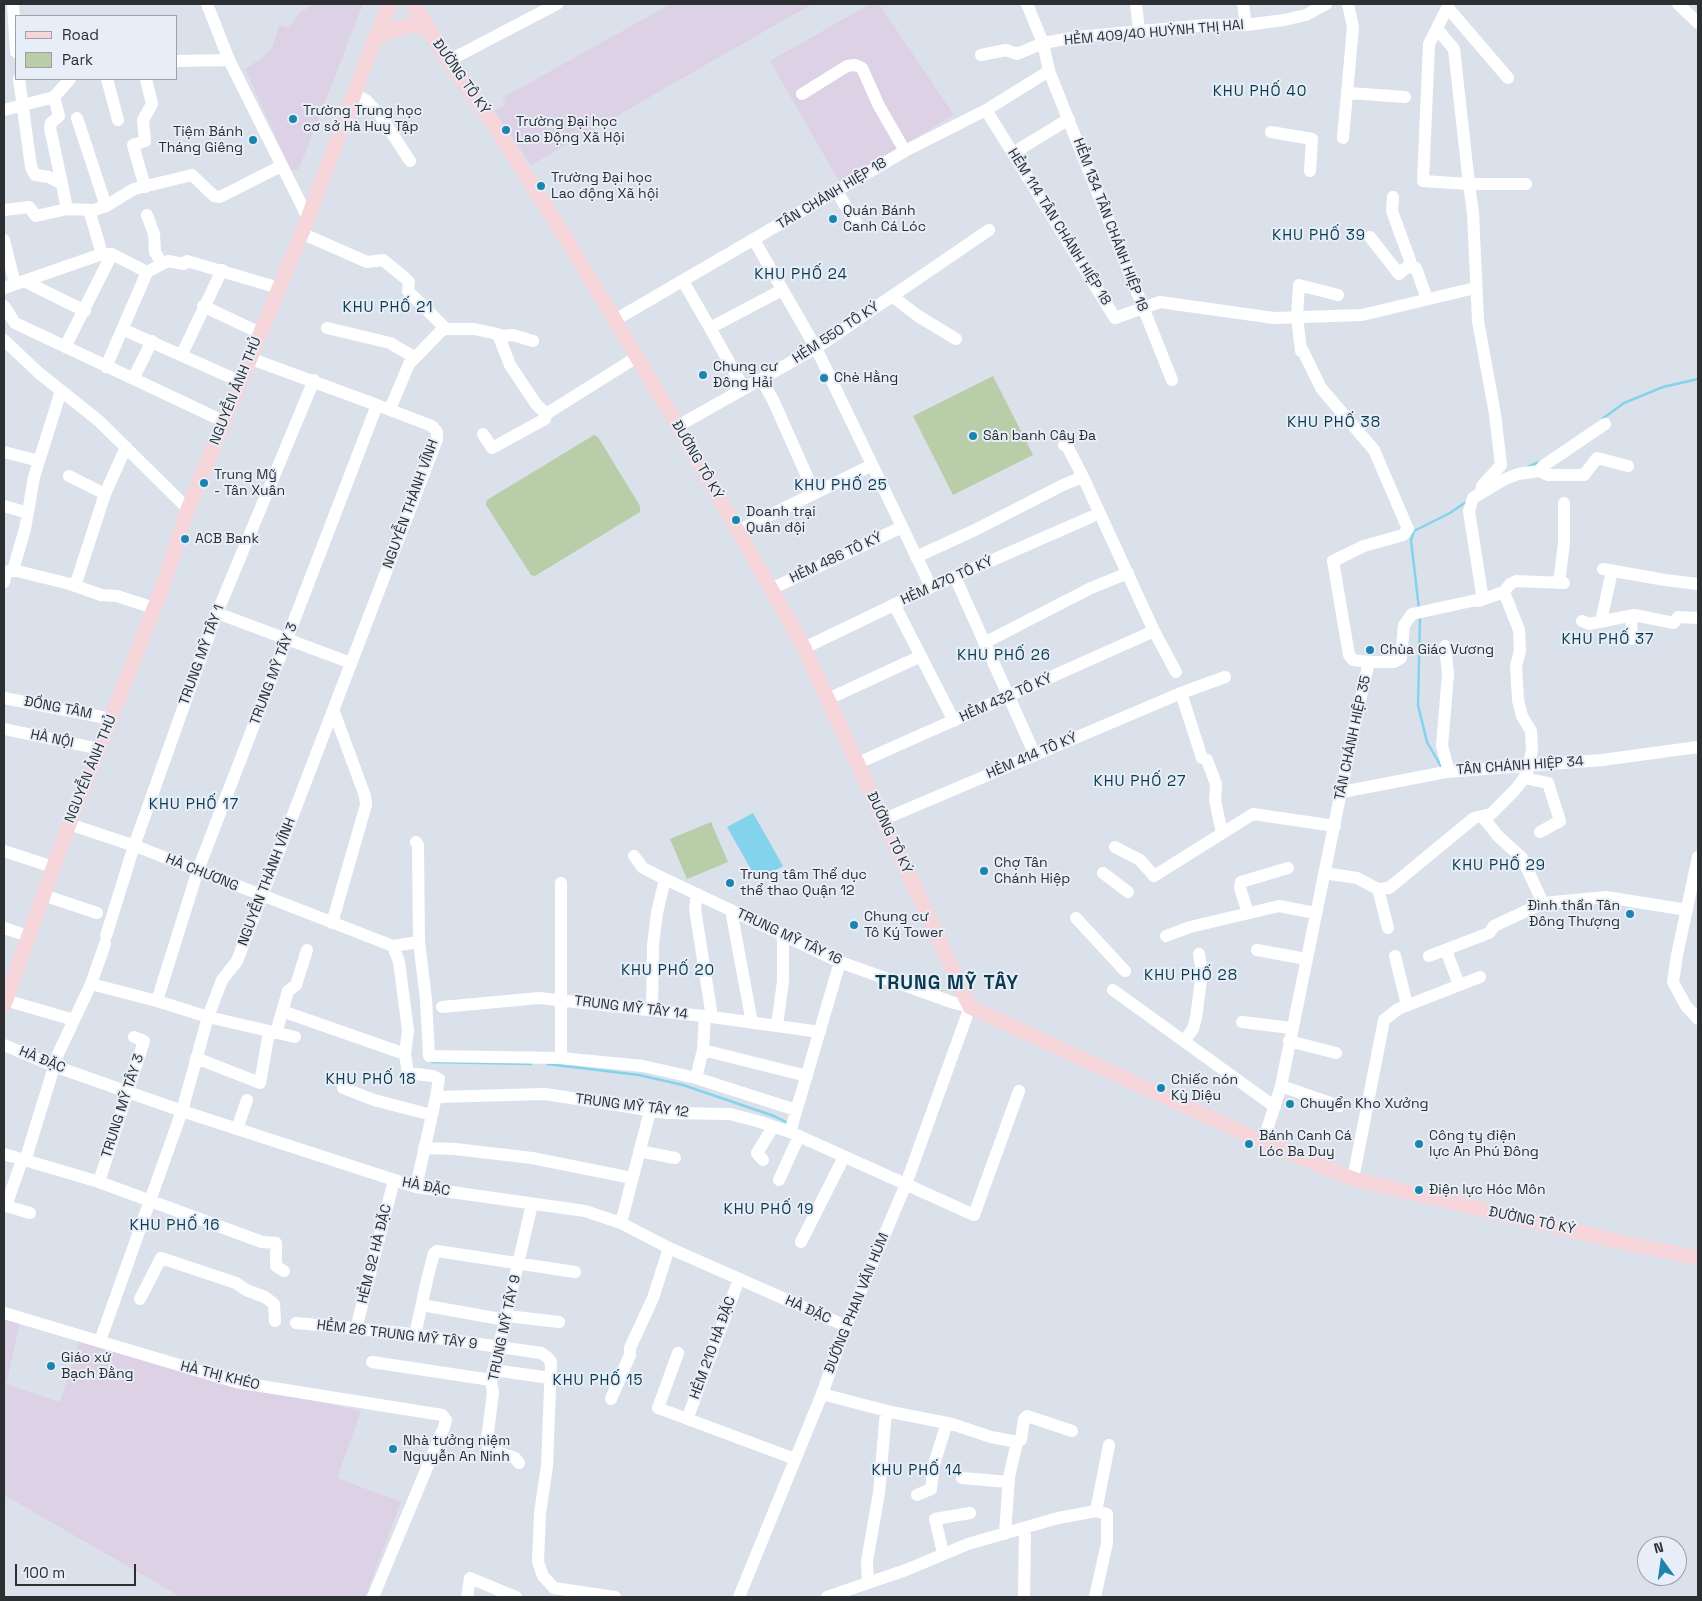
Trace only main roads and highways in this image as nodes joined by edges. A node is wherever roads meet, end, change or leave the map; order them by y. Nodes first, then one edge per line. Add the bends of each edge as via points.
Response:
1 (390, 4) edge
2 (413, 4) edge
3 (427, 27) junction
4 (374, 41) junction
5 (5, 996) edge
6 (1696, 1257) edge

1 - 4 main road, NGUYỄN ẢNH THỦ
2 - 3 main road, ĐƯỜNG TÔ KÝ
3 - 4 main road via 409,25 387,32
3 - 6 main road, ĐƯỜNG TÔ KÝ via 491,120 615,320 804,648 970,1007 1263,1142 1353,1179
4 - 5 main road, NGUYỄN ẢNH THỦ via 308,218 188,510 154,608

